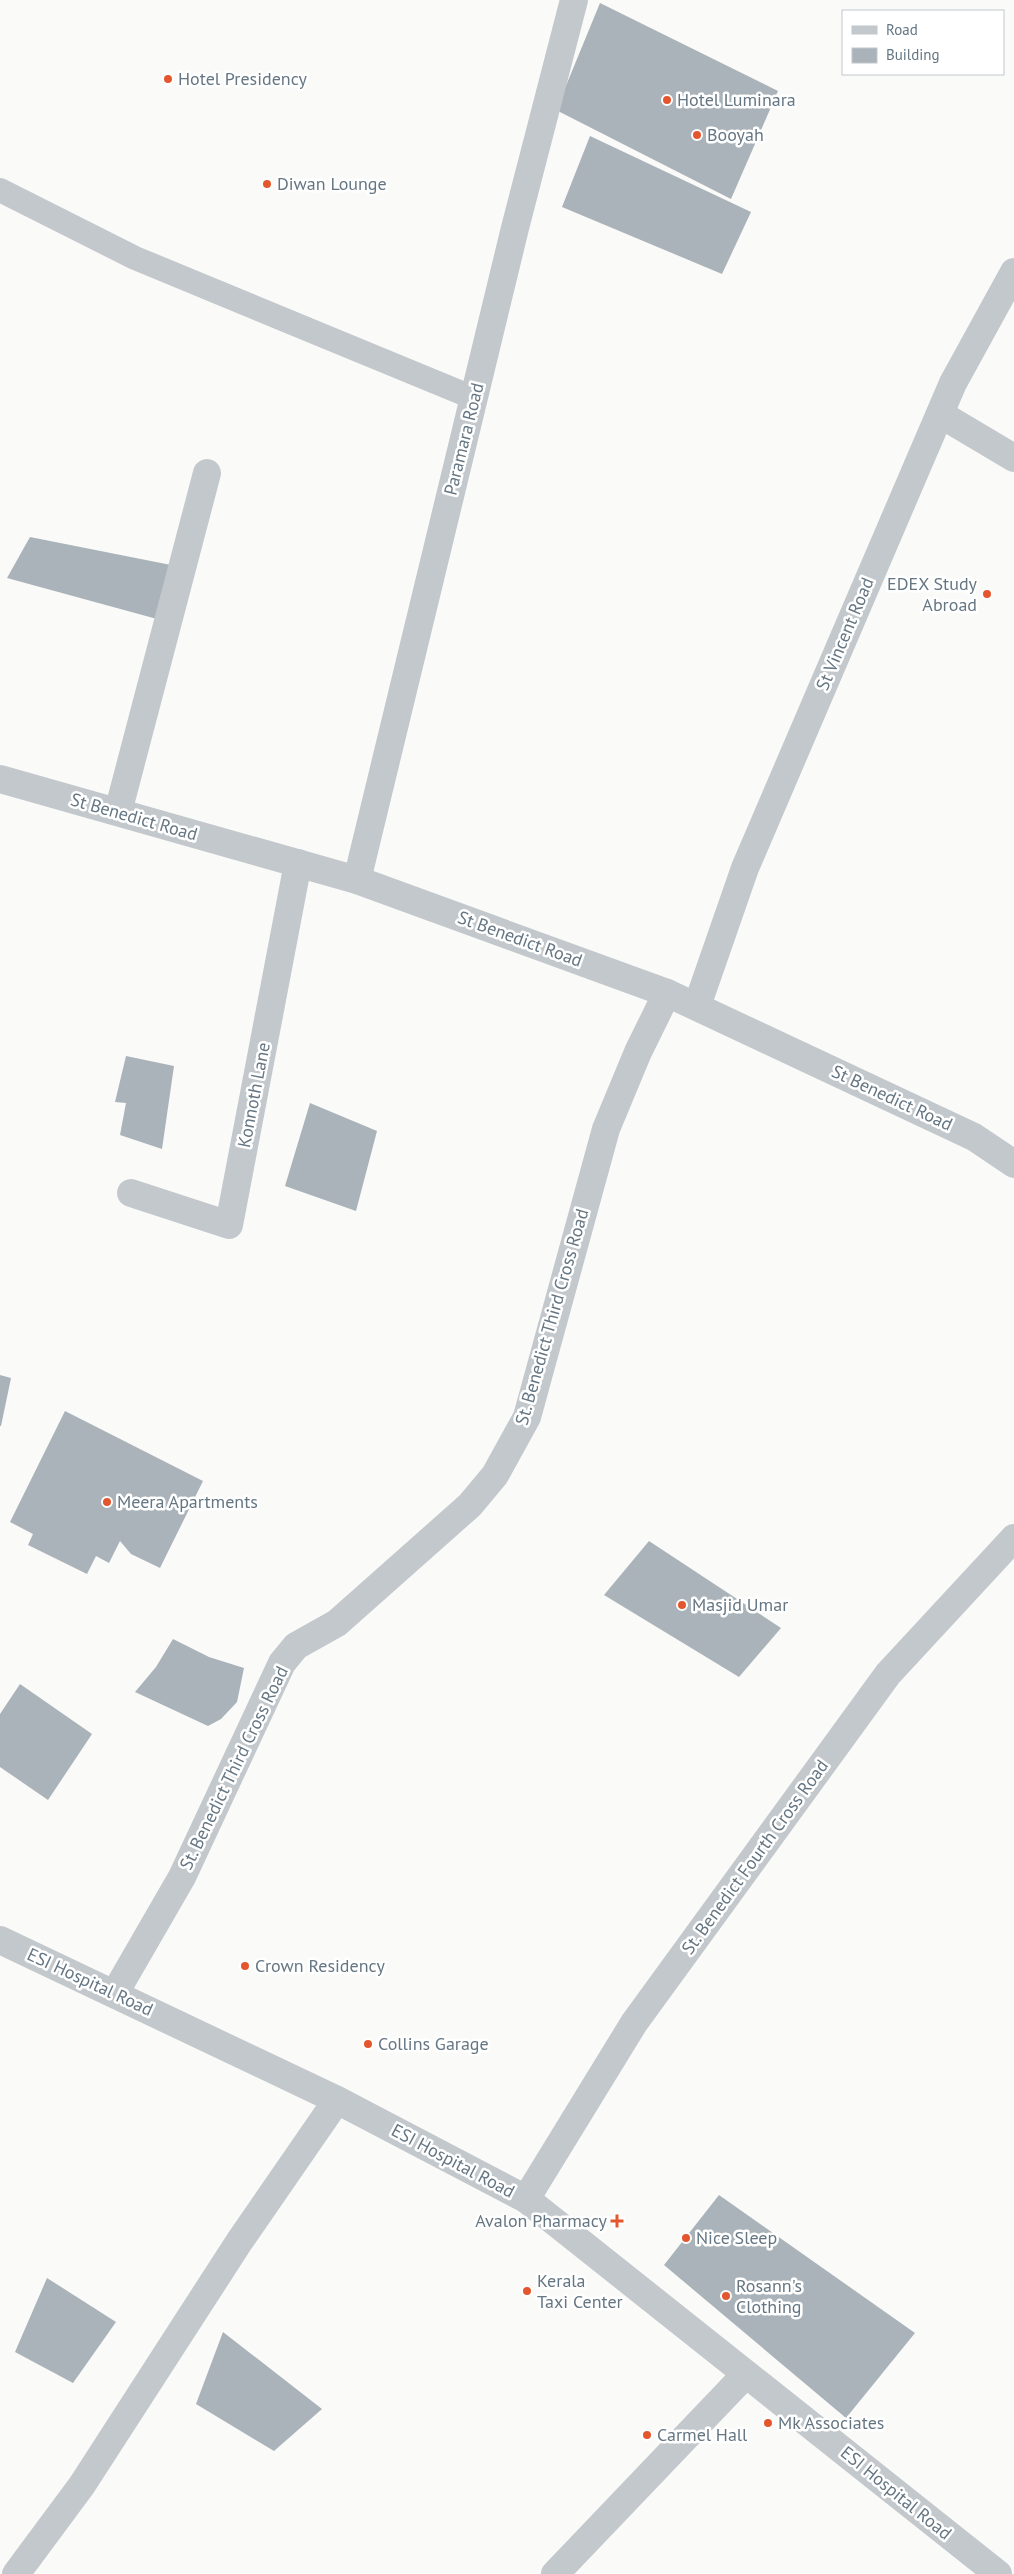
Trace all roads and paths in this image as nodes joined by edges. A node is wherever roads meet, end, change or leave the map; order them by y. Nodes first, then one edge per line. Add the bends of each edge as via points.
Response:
1 (574, 0) edge
2 (0, 190) edge
3 (1014, 272) edge
4 (474, 398) junction
5 (940, 414) junction
6 (1014, 458) edge
7 (207, 473) dead end
8 (0, 779) edge
9 (118, 812) junction
10 (298, 863) junction
11 (356, 880) junction
12 (667, 992) junction
13 (698, 1006) junction
14 (1014, 1164) edge
15 (131, 1193) dead end
16 (1014, 1538) edge
17 (0, 1940) edge
18 (114, 1993) junction
19 (336, 2100) junction
20 (526, 2199) junction
21 (746, 2374) junction
22 (16, 2574) edge
23 (555, 2574) edge
24 (998, 2574) edge

1 - 4 street, Paramara Road
2 - 4 lane via 135,258
3 - 5 street, St Vincent Road via 953,383
4 - 11 street, Paramara Road
5 - 6 street
5 - 13 street, St Vincent Road via 745,868
7 - 9 street
8 - 9 street, St Benedict Road
9 - 10 street, St Benedict Road
10 - 11 street, St Benedict Road
10 - 15 street, Konnoth Lane via 229,1225
11 - 12 street, St Benedict Road
12 - 13 street, St Benedict Road
12 - 18 street, St. Benedict Third Cross Road via 606,1129 527,1417 510,1449 495,1475 470,1505 337,1623 296,1646 282,1663 182,1877
13 - 14 street, St Benedict Road via 974,1137
16 - 20 street, St. Benedict Fourth Cross Road via 888,1674 634,2023
17 - 18 street, ESI Hospital Road
18 - 19 street, ESI Hospital Road
19 - 20 street, ESI Hospital Road
19 - 22 street via 239,2242 82,2485
20 - 21 street, ESI Hospital Road
21 - 23 street
21 - 24 street, ESI Hospital Road

